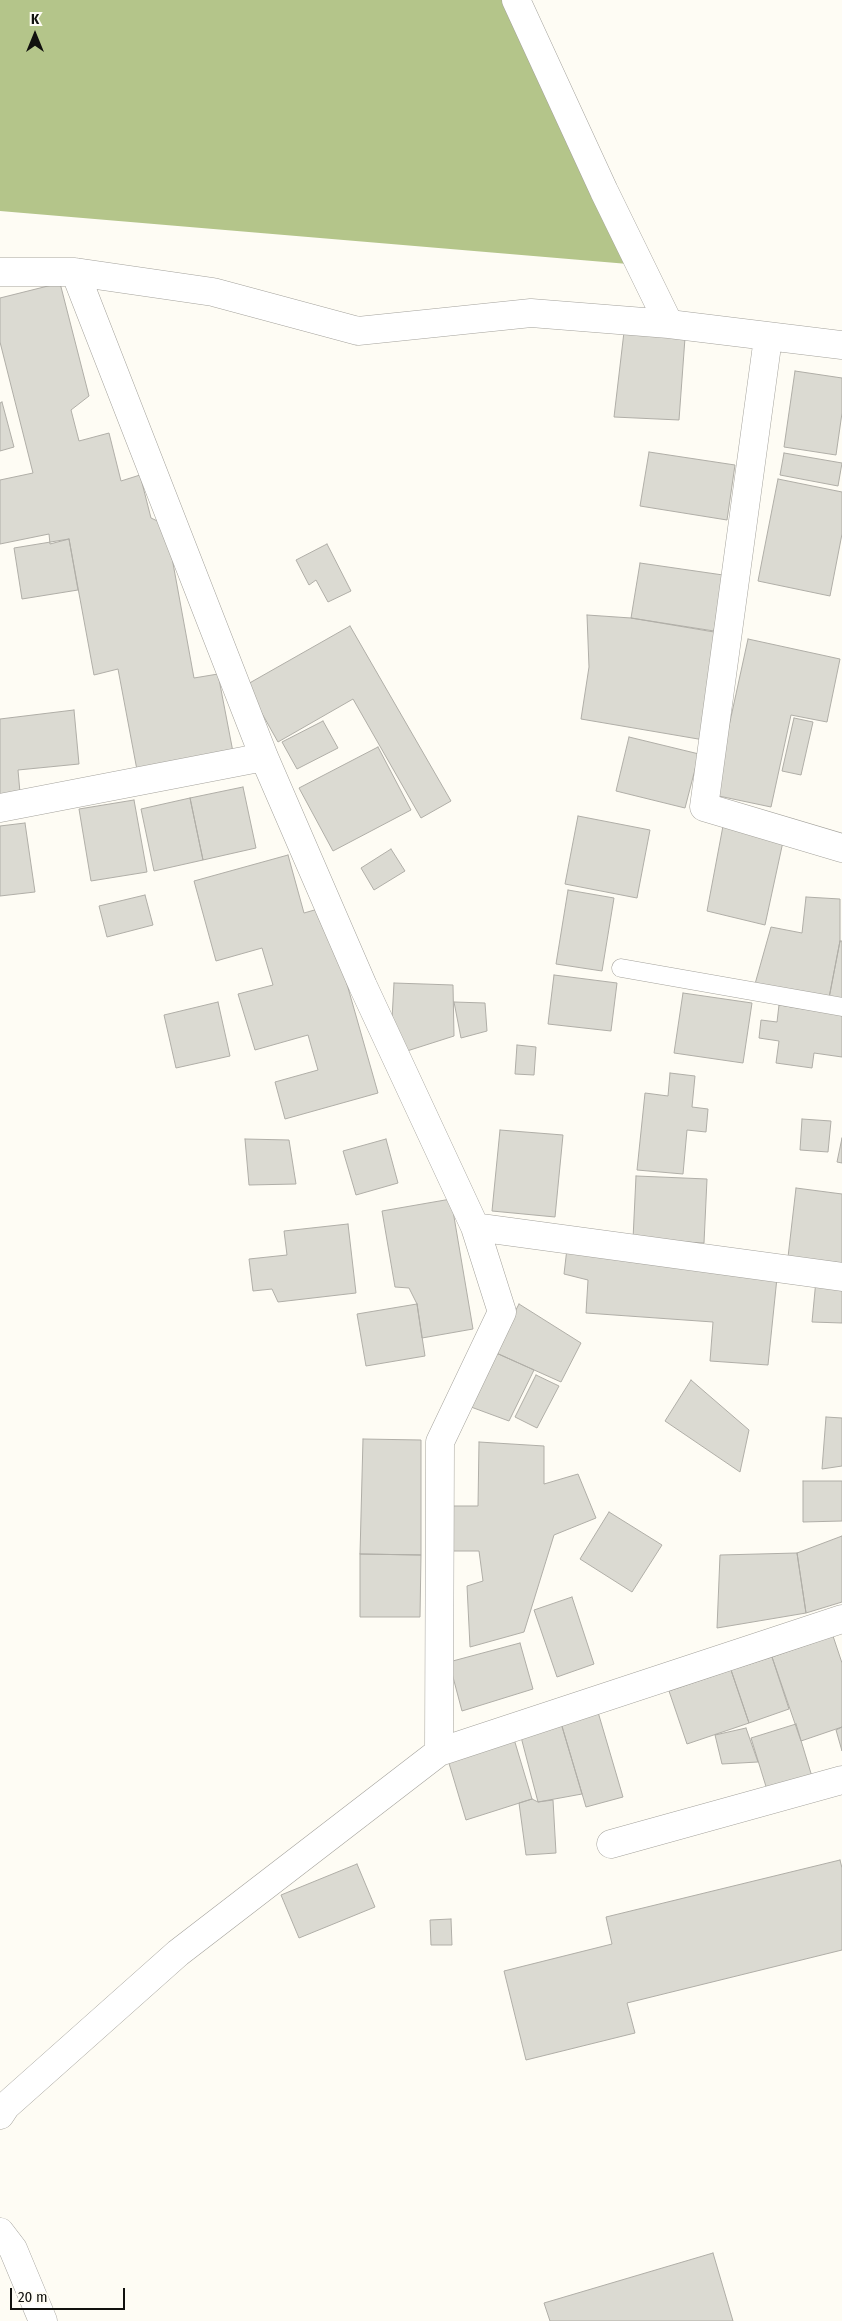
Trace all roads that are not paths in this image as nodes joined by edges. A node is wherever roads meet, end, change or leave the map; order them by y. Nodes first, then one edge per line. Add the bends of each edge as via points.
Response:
1 (516, 0) edge
2 (0, 272) edge
3 (75, 272) junction
4 (669, 324) junction
5 (768, 338) junction
6 (842, 345) edge
7 (264, 757) junction
8 (0, 808) edge
9 (842, 848) edge
10 (621, 968) dead end
11 (842, 1007) edge
12 (475, 1227) junction
13 (842, 1277) edge
14 (842, 1619) edge
15 (439, 1752) junction
16 (842, 1780) edge
17 (611, 1844) dead end
18 (0, 2115) edge
19 (0, 2232) edge
20 (43, 2321) edge

1 - 4 street
2 - 3 street
3 - 4 street via 213,292 358,331 531,313
3 - 7 street
4 - 5 street
5 - 6 street
5 - 9 street via 704,807
7 - 8 street
7 - 12 street via 363,986
10 - 11 lane
12 - 13 street
12 - 15 street via 502,1312 440,1442
14 - 15 street
15 - 18 street via 178,1953 6,2106
16 - 17 street
19 - 20 street via 13,2249

